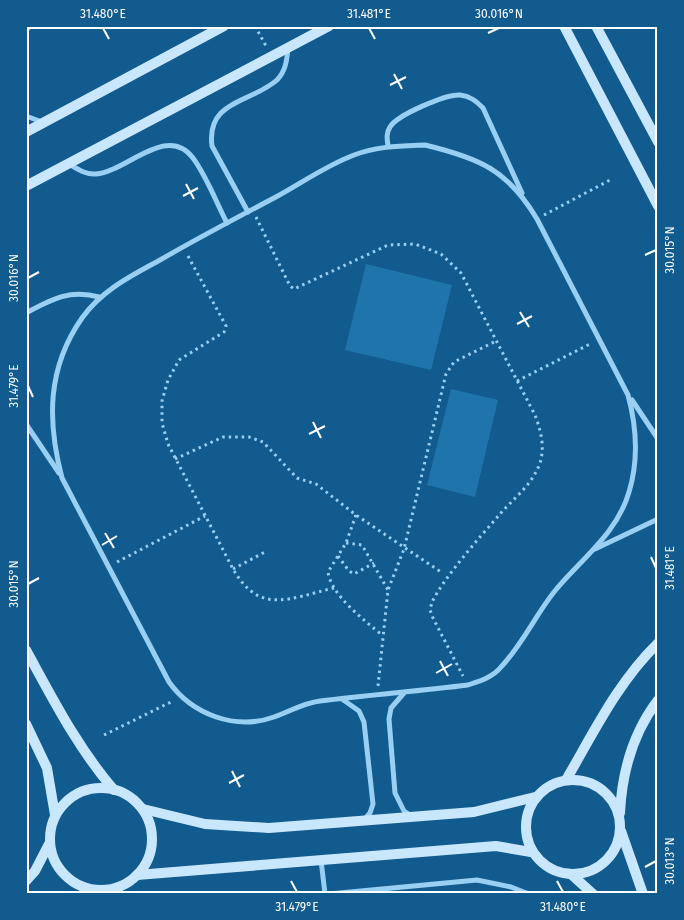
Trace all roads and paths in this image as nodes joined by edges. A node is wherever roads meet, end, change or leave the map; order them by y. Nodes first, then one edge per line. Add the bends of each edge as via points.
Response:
1 (31, 26) edge
2 (256, 26) edge
3 (328, 26) edge
4 (564, 26) edge
5 (596, 26) edge
6 (220, 27) edge
7 (26, 29) edge
8 (288, 47) junction
9 (271, 56) junction
10 (26, 116) edge
11 (45, 122) junction
12 (26, 132) edge
13 (658, 142) edge
14 (388, 146) junction
15 (68, 164) junction
16 (612, 180) dead end
17 (26, 186) edge
18 (523, 196) junction
19 (658, 206) edge
20 (250, 211) junction
21 (537, 219) junction
22 (227, 223) junction
23 (183, 247) junction
24 (99, 298) junction
25 (26, 313) edge
26 (600, 338) junction
27 (496, 341) junction
28 (517, 381) junction
29 (628, 395) junction
30 (26, 424) edge
31 (658, 439) edge
32 (175, 459) junction
33 (62, 478) junction
34 (356, 515) junction
35 (205, 516) junction
36 (658, 519) edge
37 (346, 543) junction
38 (404, 548) junction
39 (266, 552) dead end
40 (590, 552) junction
41 (338, 556) junction
42 (374, 563) junction
43 (108, 567) junction
44 (233, 569) junction
45 (441, 572) dead end
46 (334, 588) junction
47 (388, 590) junction
48 (382, 635) junction
49 (658, 642) edge
50 (26, 650) edge
51 (468, 685) junction
52 (404, 692) junction
53 (378, 695) junction
54 (180, 697) junction
55 (342, 699) junction
56 (658, 700) edge
57 (26, 724) edge
58 (104, 735) dead end
59 (566, 780) junction
60 (114, 790) junction
61 (535, 797) junction
62 (143, 809) junction
63 (55, 814) junction
64 (412, 817) junction
65 (619, 817) junction
66 (364, 820) junction
67 (620, 830) junction
68 (50, 844) junction
69 (531, 852) junction
70 (321, 860) junction
71 (137, 875) junction
72 (572, 875) junction
73 (26, 881) edge
74 (102, 892) edge
75 (347, 893) edge
76 (325, 894) edge
77 (329, 894) edge
78 (529, 894) edge
79 (593, 894) edge
80 (643, 894) edge

1 - 7 street
2 - 9 path
3 - 8 street
4 - 19 street
5 - 13 street
6 - 11 street
8 - 9 street
8 - 20 street via 286,65 277,79 224,110 213,123 210,134 212,146
9 - 15 street
10 - 11 street
11 - 12 street
14 - 18 street via 425,145 462,154 495,171
14 - 18 street via 390,126 402,116 449,95 474,99 490,119
14 - 20 street via 354,155
15 - 17 street
15 - 22 street via 81,172 95,174 110,171 160,146 184,150 193,158
16 - 21 path
18 - 21 street
20 - 22 street
20 - 27 path via 292,288 298,290 388,245 416,244 441,254 461,274
21 - 26 street
22 - 23 street
23 - 24 street
23 - 32 path via 226,326 224,332 179,360 168,380 162,401 162,423
24 - 25 street via 65,294
24 - 33 street via 68,342 52,394 54,448
26 - 28 path
26 - 29 street
27 - 28 path
27 - 38 path via 448,367
28 - 51 path via 541,430 540,462 529,483 436,593 430,610
29 - 31 street
29 - 40 street via 635,419 635,470 618,518 604,539
30 - 33 street
32 - 34 path via 222,437 250,437 263,442 297,478 316,484
32 - 35 path
33 - 43 street
34 - 37 path
34 - 38 path
35 - 43 path
35 - 44 path
36 - 40 street
37 - 41 path
37 - 42 path via 362,545
38 - 45 path
38 - 47 path
39 - 44 path
40 - 51 street via 553,593 500,669
41 - 42 path via 354,574
41 - 46 path via 328,572
42 - 47 path
43 - 54 street
44 - 46 path via 241,584 262,599 275,601
46 - 48 path
47 - 48 path
48 - 53 path
49 - 59 street via 618,690
50 - 60 street via 78,744
51 - 52 street
52 - 53 street
52 - 64 street via 391,708 389,719 395,793 398,802
53 - 55 street
54 - 55 street via 200,711 223,720 247,722 272,718 318,701
54 - 58 path
55 - 66 street via 359,711 364,722 373,804
56 - 65 street via 636,737 626,763
57 - 63 street via 47,768
59 - 61 street via 549,786
59 - 65 street via 587,782 606,793
60 - 62 street via 130,797
60 - 63 street via 97,788 81,792 66,801
61 - 64 street via 474,812
61 - 69 street via 526,814 525,834
62 - 66 street via 174,818 237,828
62 - 71 street via 152,843 147,860
63 - 68 street
64 - 66 street
65 - 67 street
67 - 72 street via 616,848 605,862 590,872
67 - 80 street
68 - 73 street
68 - 74 street via 53,859 62,873 74,883
69 - 70 street via 496,846
69 - 72 street via 542,865
70 - 71 street
70 - 76 street
71 - 74 street
72 - 79 street
75 - 77 street
75 - 78 street via 477,880

